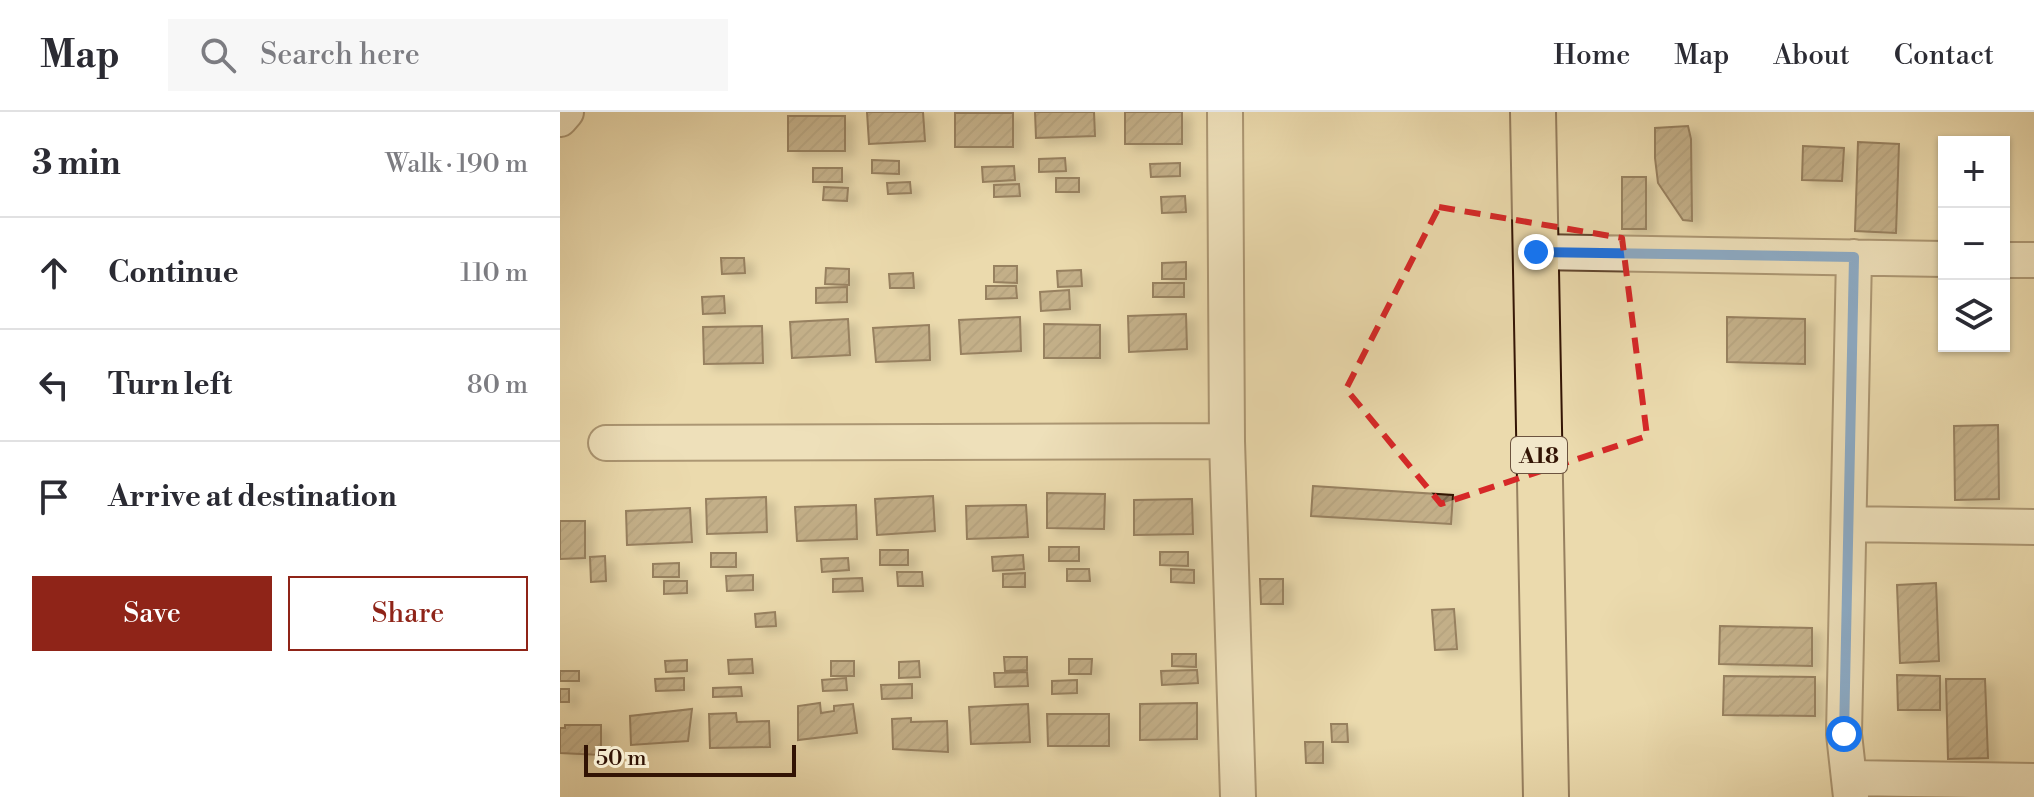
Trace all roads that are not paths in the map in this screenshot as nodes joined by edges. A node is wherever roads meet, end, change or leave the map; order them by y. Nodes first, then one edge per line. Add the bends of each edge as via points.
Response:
1 (566, 112) edge
2 (1225, 112) edge
3 (1533, 112) edge
4 (560, 119) edge
5 (1536, 252) junction
6 (1854, 257) junction
7 (1938, 259) edge
8 (2010, 260) edge
9 (2034, 260) edge
10 (1227, 441) junction
11 (606, 443) dead end
12 (1849, 524) junction
13 (2034, 527) edge
14 (2034, 781) edge
15 (1850, 788) edge
16 (1238, 797) edge
17 (1546, 797) edge

1 - 4 street
2 - 10 street
3 - 5 highway, A18
5 - 6 street
5 - 17 highway, A18
6 - 7 street
6 - 12 street
8 - 9 street
10 - 11 street
10 - 16 street
12 - 13 street
12 - 15 street via 1844,734
14 - 15 street

